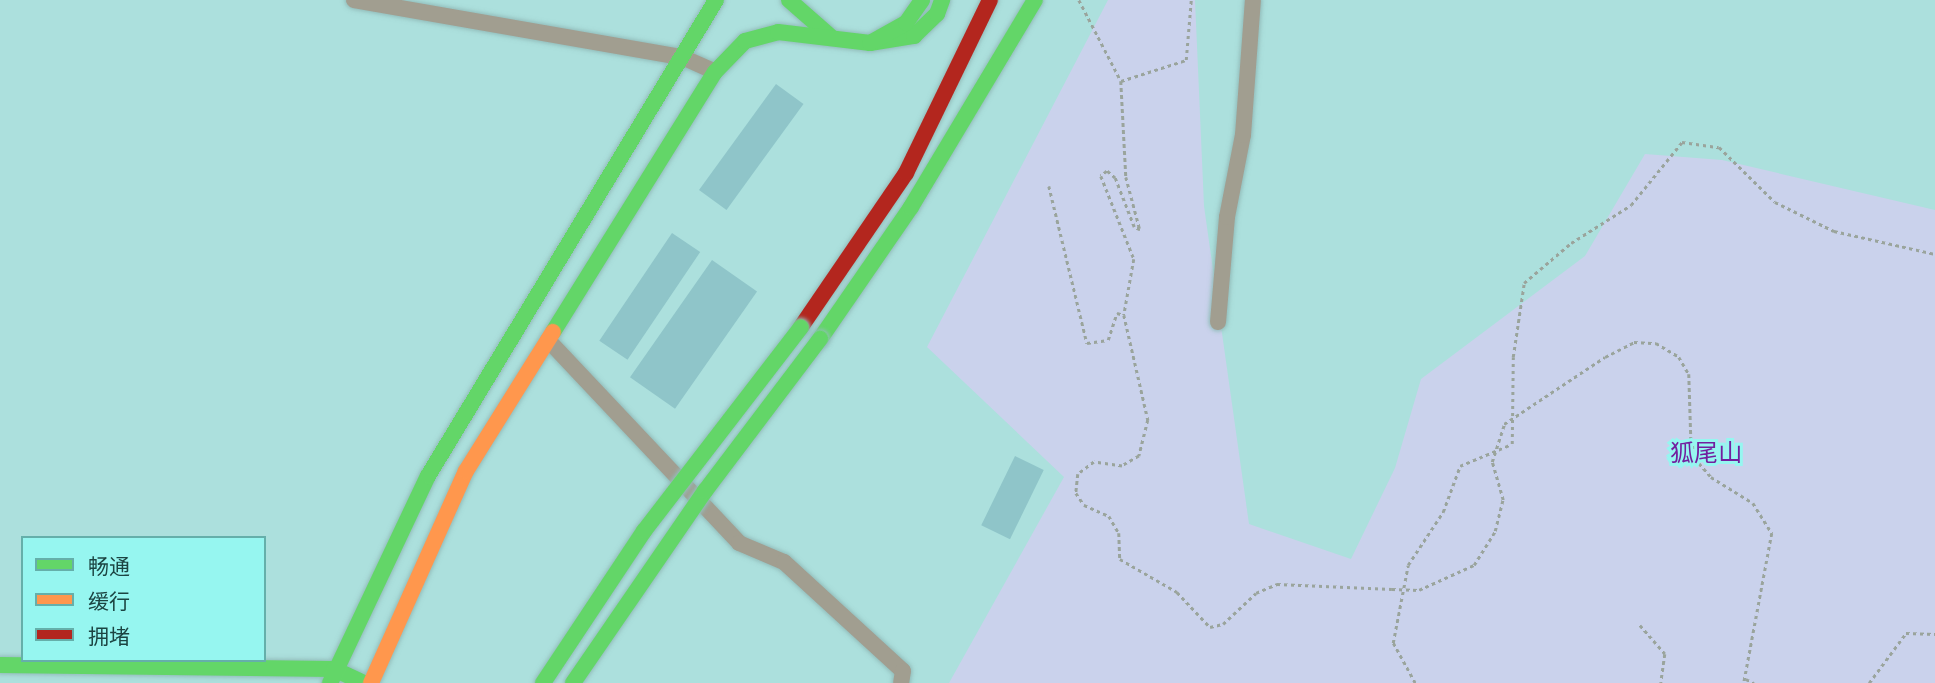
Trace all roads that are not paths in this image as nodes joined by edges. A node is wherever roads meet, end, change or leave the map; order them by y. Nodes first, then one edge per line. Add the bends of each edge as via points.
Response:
1 (354, 0) edge
2 (716, 0) edge
3 (789, 0) edge
4 (922, 0) edge
5 (942, 0) edge
6 (990, 0) edge
7 (1021, 0) edge
8 (1035, 0) edge
9 (1253, 0) edge
10 (830, 36) junction
11 (870, 43) junction
12 (682, 57) junction
13 (715, 72) junction
14 (968, 109) junction
15 (1218, 322) dead end
16 (548, 340) junction
17 (0, 665) edge
18 (332, 676) edge
19 (365, 683) edge
20 (371, 683) edge
21 (542, 683) edge
22 (573, 683) edge
23 (901, 683) edge

1 - 12 street
2 - 12 main road
3 - 10 main road
4 - 11 main road via 906,23
5 - 11 main road via 937,14 914,36
6 - 21 main road, bridge via 906,173 800,327 644,531
7 - 14 main road
8 - 14 main road
9 - 15 street via 1243,135 1227,217
10 - 11 main road
10 - 13 main road via 778,32 745,41
12 - 13 street
12 - 18 main road via 428,476
13 - 16 main road
14 - 22 main road, bridge via 911,207 820,339 705,491
16 - 20 main road via 466,471
16 - 23 street via 739,543 784,562 903,671
17 - 18 main road
18 - 19 main road

